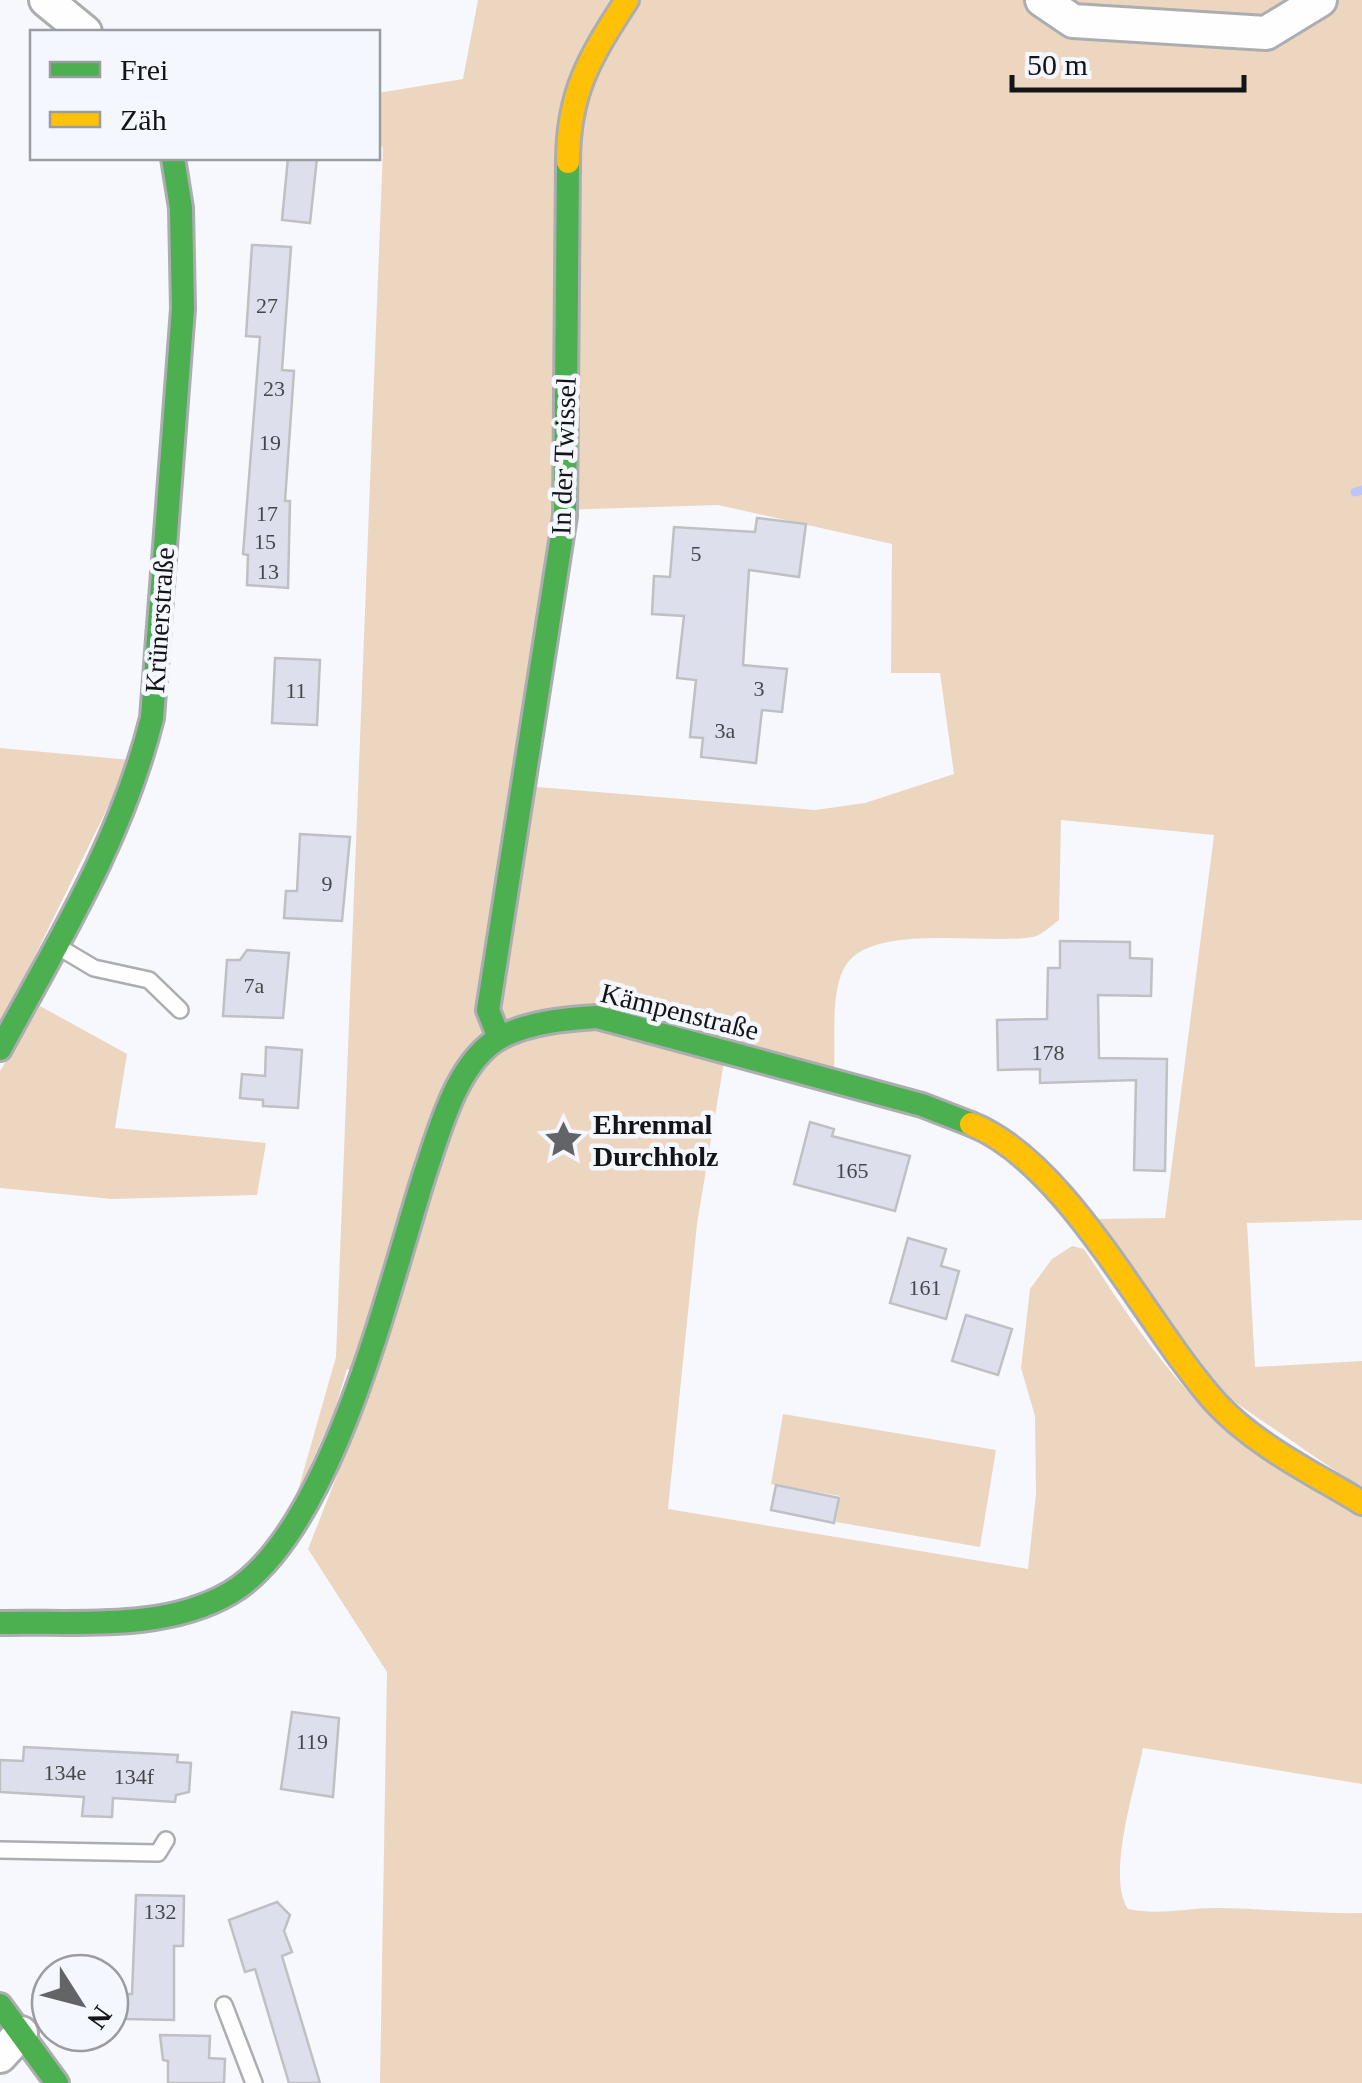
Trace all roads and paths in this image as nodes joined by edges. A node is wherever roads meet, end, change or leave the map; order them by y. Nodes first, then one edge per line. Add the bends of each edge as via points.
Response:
1 (46, 0) edge
2 (627, 0) edge
3 (1042, 0) edge
4 (1320, 0) edge
5 (83, 30) edge
6 (173, 160) edge
7 (59, 948) junction
8 (180, 1010) dead end
9 (500, 1038) junction
10 (0, 1049) edge
11 (1362, 1504) edge
12 (0, 1623) edge
13 (166, 1840) dead end
14 (0, 1850) edge
15 (0, 2005) edge
16 (224, 2005) dead end
17 (11, 2044) edge
18 (57, 2083) edge
19 (254, 2083) edge

1 - 5 street
2 - 9 street, In der Twissel via 584,67 568,140 565,516 488,1010
3 - 4 street via 1073,21 1266,34
6 - 7 street, Krünerstraße via 183,310 152,718 124,823
7 - 8 lane via 94,968 149,980
7 - 10 street, Krünerstraße
9 - 11 street, Kämpenstraße via 554,1020 597,1017 922,1104 1001,1136 1042,1172 1217,1404 1257,1439
9 - 12 street, Kämpenstraße via 454,1089 340,1433 291,1535 232,1592 199,1608 156,1619
13 - 14 lane via 158,1854
15 - 17 street
16 - 19 lane
17 - 18 street

